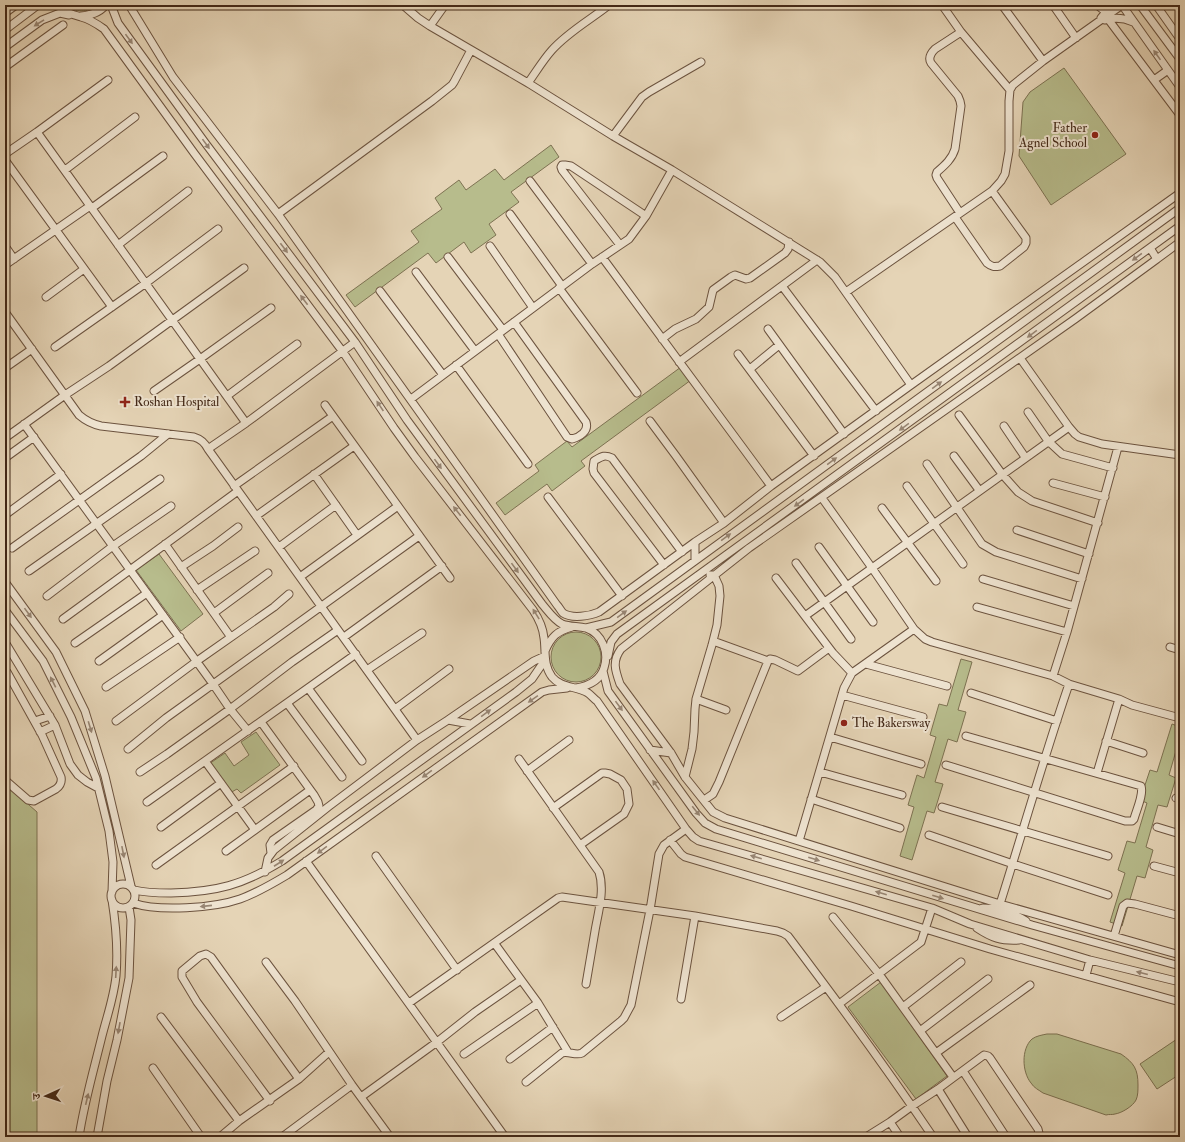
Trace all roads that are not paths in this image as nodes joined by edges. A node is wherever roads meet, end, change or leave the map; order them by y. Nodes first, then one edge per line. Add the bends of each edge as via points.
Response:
1 (16, 5) edge
2 (38, 5) edge
3 (59, 5) edge
4 (106, 5) edge
5 (111, 5) edge
6 (129, 5) edge
7 (403, 5) edge
8 (445, 5) edge
9 (609, 5) edge
10 (942, 5) edge
11 (1002, 5) edge
12 (1052, 5) edge
13 (1097, 5) edge
14 (1122, 5) edge
15 (1140, 5) edge
16 (1156, 5) edge
17 (1107, 12) edge
18 (5, 13) edge
19 (78, 16) junction
20 (1097, 23) junction
21 (63, 25) dead end
22 (430, 26) junction
23 (1138, 27) junction
24 (5, 30) edge
25 (961, 32) junction
26 (1076, 38) junction
27 (1180, 39) edge
28 (5, 47) edge
29 (471, 50) junction
30 (1180, 59) edge
31 (1043, 61) junction
32 (701, 62) dead end
33 (5, 67) edge
34 (1168, 70) junction
35 (173, 76) junction
36 (108, 80) dead end
37 (1154, 80) junction
38 (528, 83) junction
39 (162, 84) junction
40 (1180, 87) edge
41 (1010, 90) junction
42 (1180, 115) edge
43 (135, 117) dead end
44 (37, 132) junction
45 (613, 136) junction
46 (5, 154) edge
47 (163, 156) dead end
48 (5, 160) edge
49 (65, 170) junction
50 (672, 170) junction
51 (530, 182) dead end
52 (188, 191) dead end
53 (992, 191) junction
54 (1180, 193) edge
55 (91, 207) junction
56 (1180, 208) edge
57 (278, 214) junction
58 (510, 214) dead end
59 (958, 215) junction
60 (646, 216) junction
61 (1134, 225) junction
62 (1180, 226) edge
63 (218, 229) dead end
64 (56, 230) junction
65 (1142, 236) junction
66 (789, 242) junction
67 (1180, 242) edge
68 (118, 245) junction
69 (620, 245) junction
70 (5, 246) edge
71 (490, 246) dead end
72 (1150, 248) junction
73 (448, 257) dead end
74 (602, 257) junction
75 (14, 259) junction
76 (1157, 259) junction
77 (817, 260) junction
78 (592, 264) junction
79 (5, 266) edge
80 (244, 268) dead end
81 (84, 269) junction
82 (416, 272) dead end
83 (146, 283) junction
84 (782, 286) junction
85 (561, 287) junction
86 (380, 291) dead end
87 (846, 292) junction
88 (46, 297) dead end
89 (112, 307) junction
90 (271, 308) dead end
91 (533, 308) junction
92 (5, 312) edge
93 (173, 321) junction
94 (514, 322) junction
95 (768, 329) dead end
96 (500, 332) junction
97 (662, 339) junction
98 (355, 342) junction
99 (297, 344) dead end
100 (780, 344) junction
101 (55, 347) dead end
102 (32, 349) junction
103 (475, 351) junction
104 (343, 352) junction
105 (738, 354) dead end
106 (1020, 358) junction
107 (200, 359) junction
108 (679, 362) junction
109 (456, 365) junction
110 (5, 368) edge
111 (750, 369) junction
112 (443, 375) junction
113 (911, 385) junction
114 (154, 391) dead end
115 (637, 393) dead end
116 (65, 395) junction
117 (227, 396) junction
118 (411, 399) junction
119 (324, 405) dead end
120 (876, 411) junction
121 (1028, 412) dead end
122 (959, 415) dead end
123 (333, 416) junction
124 (650, 421) dead end
125 (246, 423) junction
126 (24, 424) junction
127 (1004, 426) dead end
128 (1069, 427) junction
129 (168, 434) junction
130 (844, 434) junction
131 (34, 437) junction
132 (5, 438) edge
133 (1048, 440) junction
134 (354, 446) junction
135 (1118, 447) junction
136 (208, 449) junction
137 (1180, 455) edge
138 (814, 456) junction
139 (954, 456) dead end
140 (1025, 457) junction
141 (5, 458) edge
142 (528, 464) dead end
143 (926, 464) dead end
144 (1113, 468) junction
145 (61, 474) junction
146 (314, 474) junction
147 (1002, 474) junction
148 (160, 479) dead end
149 (1053, 482) dead end
150 (771, 486) junction
151 (907, 486) dead end
152 (236, 488) junction
153 (980, 490) junction
154 (548, 496) dead end
155 (1105, 497) junction
156 (822, 498) junction
157 (80, 500) junction
158 (336, 505) junction
159 (171, 506) dead end
160 (398, 506) junction
161 (956, 507) junction
162 (882, 508) dead end
163 (5, 515) edge
164 (256, 516) junction
165 (96, 522) junction
166 (724, 523) junction
167 (1098, 523) junction
168 (934, 524) junction
169 (238, 527) dead end
170 (1017, 530) dead end
171 (357, 535) junction
172 (420, 536) junction
173 (695, 542) junction
174 (513, 543) junction
175 (908, 543) junction
176 (165, 544) junction
177 (113, 546) junction
178 (278, 547) junction
179 (819, 547) dead end
180 (12, 548) dead end
181 (255, 551) dead end
182 (503, 551) junction
183 (682, 552) junction
184 (1089, 554) junction
185 (695, 560) junction
186 (796, 563) dead end
187 (963, 564) dead end
188 (664, 565) junction
189 (442, 566) junction
190 (181, 567) junction
191 (872, 568) junction
192 (130, 569) junction
193 (29, 571) dead end
194 (268, 573) dead end
195 (700, 575) junction
196 (714, 575) junction
197 (300, 577) junction
198 (450, 578) dead end
199 (776, 578) dead end
200 (1082, 579) junction
201 (983, 580) dead end
202 (936, 581) dead end
203 (5, 582) edge
204 (848, 587) junction
205 (197, 590) junction
206 (147, 593) junction
207 (289, 594) dead end
208 (47, 596) dead end
209 (622, 596) junction
210 (825, 602) junction
211 (321, 606) junction
212 (1074, 606) junction
213 (978, 607) dead end
214 (5, 610) edge
215 (214, 613) junction
216 (163, 615) junction
217 (805, 616) junction
218 (63, 619) dead end
219 (873, 622) dead end
220 (572, 627) junction
221 (586, 628) junction
222 (914, 629) junction
223 (338, 630) junction
224 (1067, 632) junction
225 (422, 633) dead end
226 (230, 636) junction
227 (180, 637) junction
228 (344, 637) junction
229 (851, 639) dead end
230 (713, 641) junction
231 (5, 642) edge
232 (75, 643) dead end
233 (1170, 647) dead end
234 (829, 648) junction
235 (1180, 650) edge
236 (356, 654) junction
237 (545, 656) junction
238 (100, 661) dead end
239 (197, 661) junction
240 (606, 661) junction
241 (768, 661) junction
242 (18, 663) junction
243 (866, 664) junction
244 (449, 669) dead end
245 (367, 670) junction
246 (603, 671) junction
247 (6, 672) edge
248 (852, 673) junction
249 (1052, 676) junction
250 (213, 684) junction
251 (1069, 684) junction
252 (947, 686) dead end
253 (106, 687) dead end
254 (308, 688) junction
255 (572, 688) junction
256 (971, 693) dead end
257 (842, 695) junction
258 (696, 699) junction
259 (1118, 699) junction
260 (287, 703) junction
261 (230, 709) junction
262 (395, 709) junction
263 (726, 710) dead end
264 (50, 716) junction
265 (923, 717) dead end
266 (1180, 718) edge
267 (448, 720) junction
268 (35, 721) junction
269 (116, 721) dead end
270 (1057, 721) junction
271 (261, 722) junction
272 (470, 724) junction
273 (55, 725) junction
274 (248, 731) junction
275 (40, 732) junction
276 (966, 736) dead end
277 (830, 737) junction
278 (418, 740) junction
279 (569, 740) dead end
280 (1106, 741) junction
281 (128, 749) dead end
282 (650, 750) junction
283 (671, 753) junction
284 (1143, 753) dead end
285 (1045, 758) junction
286 (519, 759) dead end
287 (206, 761) junction
288 (362, 761) dead end
289 (921, 764) dead end
290 (946, 765) dead end
291 (294, 766) junction
292 (527, 771) junction
293 (140, 772) dead end
294 (820, 772) junction
295 (1097, 773) junction
296 (342, 777) dead end
297 (685, 777) junction
298 (5, 780) edge
299 (221, 783) junction
300 (98, 788) junction
301 (310, 790) junction
302 (1034, 793) junction
303 (902, 795) dead end
304 (704, 800) junction
305 (811, 800) junction
306 (147, 802) dead end
307 (238, 806) junction
308 (553, 808) junction
309 (942, 808) dead end
310 (161, 827) dead end
311 (1157, 827) dead end
312 (900, 828) dead end
313 (686, 829) junction
314 (255, 830) junction
315 (1022, 830) junction
316 (1180, 834) edge
317 (929, 835) dead end
318 (670, 840) junction
319 (799, 841) junction
320 (580, 845) junction
321 (226, 851) dead end
322 (271, 853) junction
323 (376, 856) dead end
324 (1108, 856) dead end
325 (306, 861) junction
326 (1013, 864) junction
327 (156, 865) dead end
328 (1154, 866) dead end
329 (265, 872) junction
330 (1180, 874) edge
331 (132, 888) junction
332 (112, 892) junction
333 (1108, 895) dead end
334 (112, 900) junction
335 (600, 903) junction
336 (1000, 904) junction
337 (131, 905) junction
338 (932, 908) junction
339 (650, 910) junction
340 (695, 916) junction
341 (1180, 916) edge
342 (833, 917) dead end
343 (926, 929) junction
344 (1114, 936) junction
345 (494, 944) junction
346 (1180, 955) edge
347 (1090, 960) junction
348 (266, 962) dead end
349 (961, 962) dead end
350 (1180, 966) edge
351 (457, 970) junction
352 (879, 974) junction
353 (1086, 975) junction
354 (988, 979) dead end
355 (521, 980) junction
356 (1180, 982) edge
357 (586, 984) dead end
358 (1030, 985) dead end
359 (826, 986) junction
360 (681, 999) dead end
361 (1180, 1002) edge
362 (409, 1003) junction
363 (538, 1003) junction
364 (839, 1004) junction
365 (903, 1007) junction
366 (161, 1017) dead end
367 (781, 1017) dead end
368 (553, 1026) junction
369 (920, 1031) junction
370 (437, 1042) junction
371 (329, 1052) junction
372 (568, 1052) junction
373 (936, 1053) junction
374 (464, 1054) dead end
375 (510, 1059) dead end
376 (153, 1068) dead end
377 (963, 1070) junction
378 (953, 1077) junction
379 (299, 1079) junction
380 (526, 1082) dead end
381 (352, 1085) junction
382 (938, 1089) junction
383 (361, 1097) junction
384 (270, 1101) junction
385 (912, 1106) junction
386 (239, 1122) junction
387 (890, 1122) junction
388 (79, 1137) edge
389 (97, 1137) edge
390 (201, 1137) edge
391 (220, 1137) edge
392 (282, 1137) edge
393 (390, 1137) edge
394 (505, 1137) edge
395 (868, 1137) edge
396 (900, 1137) edge
397 (933, 1137) edge
398 (968, 1137) edge
399 (1006, 1137) edge
400 (1040, 1137) edge

1 - 18 street
2 - 24 street
3 - 19 street via 67,12
4 - 19 street via 90,16
5 -> 39 street via 118,23
6 - 35 street
7 - 22 street
8 - 22 street
9 - 38 street via 559,42
10 - 25 street
11 - 31 street
12 - 26 street
13 - 17 street
14 - 20 street
14 - 23 street
15 - 30 street
16 - 27 street
17 - 20 street
17 - 23 street via 1116,18 1133,22
17 - 37 street
19 -> 28 street via 60,13 42,20
104 -> 19 street via 104,29
20 - 26 street
21 - 33 street
22 - 29 street
34 -> 23 street
25 - 41 street
25 - 59 street via 935,49 929,57 958,96 961,106 955,149 951,159 936,175
26 - 31 street
29 - 38 street
29 - 57 street via 452,85
31 - 41 street
32 - 45 street via 642,97
34 - 37 street
34 - 40 street
35 - 39 street
35 - 57 street
36 - 44 street
37 - 42 street
38 - 45 street
39 -> 98 street
41 - 53 street via 1009,151 1005,174
43 - 49 street
44 - 46 street
44 - 49 street
45 - 50 street
47 - 55 street
48 - 64 street
49 - 55 street
50 - 60 street
50 - 66 street
51 - 78 street
52 - 68 street
53 - 59 street
53 - 59 street via 1026,238 1024,247 1000,266 995,267 987,263
54 - 61 street
55 - 64 street
55 - 68 street
56 - 65 street
57 - 118 street
58 - 85 street
59 - 87 street
60 - 69 street via 629,238
60 - 69 street via 571,166 562,165 562,170
61 - 65 street
61 - 113 street
62 - 72 street
63 - 83 street
64 - 75 street
64 - 81 street
185 -> 65 street
66 - 77 street
66 - 97 street via 785,253 750,278 733,275 715,288 709,307 696,319 675,329
67 - 76 street
68 - 83 street
69 - 74 street
70 - 75 street
71 - 91 street
72 - 76 street
72 -> 195 street
73 - 96 street
74 - 78 street
74 - 97 street
75 - 79 street
76 - 106 street
77 - 84 street
77 - 87 street
78 - 85 street
80 - 93 street
81 - 88 street
81 - 89 street
82 - 103 street
83 - 89 street
83 - 93 street
84 - 108 street
84 - 120 street
85 - 91 street
85 - 115 street
86 - 112 street
87 - 113 street
89 - 101 street
90 - 107 street
91 - 94 street
92 - 102 street
93 - 107 street
93 - 116 street
94 - 96 street
94 - 96 street via 588,425 580,436 572,439 567,437
95 - 100 street
96 - 103 street
97 - 108 street
98 - 104 street
98 -> 182 street via 407,420
99 - 117 street
100 - 111 street
100 - 130 street
102 - 110 street
102 - 116 street
103 - 109 street
104 - 125 street
237 -> 104 street via 541,622 394,428
105 - 111 street
106 - 128 street
106 - 156 street
107 - 114 street
107 - 117 street
108 - 150 street
109 - 112 street
109 - 142 street
111 - 138 street
112 - 118 street
113 - 120 street
116 - 126 street
116 - 129 street via 79,415 91,424
117 - 125 street
118 - 174 street
119 - 123 street
120 - 130 street
121 - 133 street
122 - 147 street
123 - 134 street
123 - 152 street
124 - 166 street
125 - 136 street
126 - 131 street
126 - 132 street
127 - 140 street
128 - 133 street
128 - 135 street via 1079,437
129 - 136 street via 201,439
129 - 157 street
130 - 138 street
131 - 141 street
131 - 145 street
133 - 140 street
133 - 144 street via 1062,454
134 - 146 street
134 - 160 street
135 - 137 street
135 - 144 street
136 - 152 street
138 - 150 street
139 - 153 street
140 - 147 street
143 - 161 street
144 - 155 street
145 - 157 street
145 - 163 street
146 - 158 street
146 - 164 street
147 - 153 street
147 - 167 street via 1018,492 1032,501
148 - 165 street
149 - 155 street
150 - 166 street
151 - 168 street
152 - 164 street
152 - 176 street
153 - 161 street
154 - 209 street
155 - 167 street
156 - 191 street
156 - 196 street
157 - 165 street
157 - 180 street
158 - 171 street
158 - 178 street
159 - 177 street
160 - 171 street
160 - 172 street
161 - 168 street
161 - 200 street via 982,544 996,552
162 - 175 street
164 - 178 street
165 - 177 street
165 - 193 street
166 - 173 street
167 - 184 street
168 - 175 street
168 - 187 street
169 - 190 street
170 - 184 street
171 - 197 street
172 - 189 street
172 - 211 street
173 - 183 street
173 - 185 street
174 - 182 street
174 - 209 street via 564,613 574,616 592,615
175 - 191 street
175 - 202 street
176 - 190 street
176 - 192 street
177 - 192 street
177 - 208 street
178 - 197 street
179 - 204 street
181 - 205 street
182 -> 220 street via 546,609 561,623
183 - 188 street
183 - 188 street via 612,458 603,456 594,462 594,473
184 - 200 street
221 -> 185 street via 611,622
186 - 210 street
188 - 209 street
189 - 198 street
189 - 228 street
190 - 205 street
191 - 204 street
191 - 222 street
192 - 206 street
192 - 218 street
194 - 215 street
195 - 196 street
195 - 240 street via 617,634 611,642
196 - 230 street via 720,596
196 - 283 street via 621,649 615,662 620,684
197 - 211 street
199 - 217 street
200 - 212 street
201 - 212 street
203 -> 331 street via 56,652 85,712 105,776
204 - 210 street
204 - 219 street
205 - 215 street
206 - 216 street
206 - 232 street
207 - 226 street
210 - 217 street
210 - 229 street
211 - 223 street
211 - 250 street
212 - 224 street
213 - 224 street
300 -> 214 street via 71,717 43,661
215 - 226 street
216 - 227 street
216 - 238 street
217 - 234 street
220 - 221 street
220 - 237 street via 554,636 548,644
221 - 240 street via 602,641 606,650
222 - 243 street
222 - 249 street via 932,642
223 - 228 street
223 - 261 street
224 - 249 street
225 - 245 street
226 - 239 street
227 - 239 street
227 - 253 street
228 - 236 street
230 - 241 street
230 - 258 street
231 - 242 street
233 - 235 street
234 - 241 street via 798,671 775,660
234 - 248 street
236 - 245 street
236 - 254 street
237 - 255 street via 552,677 560,684
237 - 267 street
272 -> 237 street via 532,679
239 - 250 street
239 - 269 street
240 - 246 street
241 - 304 street via 719,782 712,794
242 - 247 street
242 - 264 street
243 - 248 street
243 - 252 street
244 - 262 street
245 - 262 street
246 - 255 street via 587,686
246 -> 282 street via 608,691
247 - 268 street
248 - 257 street
249 - 251 street
250 - 261 street
250 - 281 street
251 - 259 street
251 - 270 street
254 - 260 street
254 - 288 street
313 -> 255 street via 597,702 588,693
255 -> 325 street via 542,692
256 - 270 street
257 - 265 street
257 - 277 street
258 - 263 street
258 - 297 street via 692,749
259 - 266 street
259 - 280 street
260 - 271 street
260 - 296 street
261 - 274 street
261 - 293 street
262 - 278 street
264 - 268 street
264 - 273 street
267 - 272 street
267 - 278 street
268 - 275 street
270 - 285 street
271 - 274 street
271 - 291 street
329 -> 272 street
273 - 275 street
273 - 300 street via 70,764 78,775
274 - 287 street
275 - 298 street via 61,777 59,787 37,801 31,801
276 - 285 street
277 - 289 street
277 - 294 street
278 - 322 street
279 - 292 street
280 - 284 street
280 - 295 street
282 - 283 street
282 -> 350 street via 696,813 705,823 716,829 973,908
283 - 297 street
285 - 295 street
285 - 302 street
286 - 292 street
287 - 299 street
287 - 306 street
290 - 302 street
291 - 301 street
291 - 307 street
292 - 308 street
294 - 303 street
294 - 305 street
295 - 302 street via 1141,786 1134,820 1125,821
297 - 304 street
299 - 307 street
299 - 310 street
300 - 332 street via 110,837 113,862
301 - 314 street
301 - 322 street via 318,802 318,808 273,840 270,845
302 - 315 street
304 - 319 street via 714,812 724,818
305 - 312 street
305 - 319 street
307 - 314 street
307 - 327 street
308 - 320 street
308 - 320 street via 602,773 610,774 624,784 630,804 624,814
309 - 315 street
311 - 316 street
313 - 318 street
338 -> 313 street via 699,840
314 - 321 street
315 - 324 street
315 - 326 street
317 - 326 street
318 - 339 street via 659,854
318 - 343 street via 685,857
319 - 336 street
320 - 335 street via 599,872
322 - 329 street
323 - 351 street
325 -> 337 street via 262,890 240,899 188,907
325 - 362 street
326 - 333 street
326 - 336 street
328 - 330 street
329 - 331 street via 239,883 212,890 161,893 141,892
331 - 332 street via 120,884 114,887
331 - 337 street via 135,898
332 - 334 street
334 - 337 street via 118,907
388 -> 334 street via 116,976
335 - 339 street
335 - 345 street via 558,898
335 - 357 street
336 - 344 street
337 -> 389 street via 129,978
338 - 343 street
338 - 347 street via 970,924 988,936 1006,941 1023,940
339 - 340 street
339 - 372 street via 631,1005 624,1018 582,1053
340 - 359 street via 783,933
340 - 360 street
341 - 344 street via 1127,903 1123,906
342 - 352 street
343 - 352 street via 921,942
343 - 353 street
344 - 346 street
345 - 351 street
345 - 355 street
347 - 353 street
356 -> 347 street
348 - 371 street
349 - 365 street
351 - 362 street
352 - 364 street
352 - 365 street
353 - 361 street
354 - 369 street
355 - 363 street
355 - 370 street
358 - 373 street
359 - 364 street
359 - 367 street
362 - 370 street
363 - 368 street
363 - 374 street
364 - 385 street
365 - 369 street
366 - 386 street
368 - 372 street
368 - 375 street
369 - 373 street
370 - 383 street
370 - 394 street
371 - 379 street
371 - 381 street
372 - 380 street via 557,1056
373 - 378 street
376 - 390 street
377 - 378 street
377 - 399 street
377 - 400 street via 988,1056 1038,1129
378 - 382 street
379 - 384 street
379 - 384 street via 210,957 206,954 200,956 182,971 182,977 197,1002
381 - 383 street
381 - 392 street
382 - 385 street
382 - 398 street
383 - 393 street
384 - 386 street
385 - 387 street
385 - 397 street
386 - 391 street
387 - 395 street
387 - 396 street

